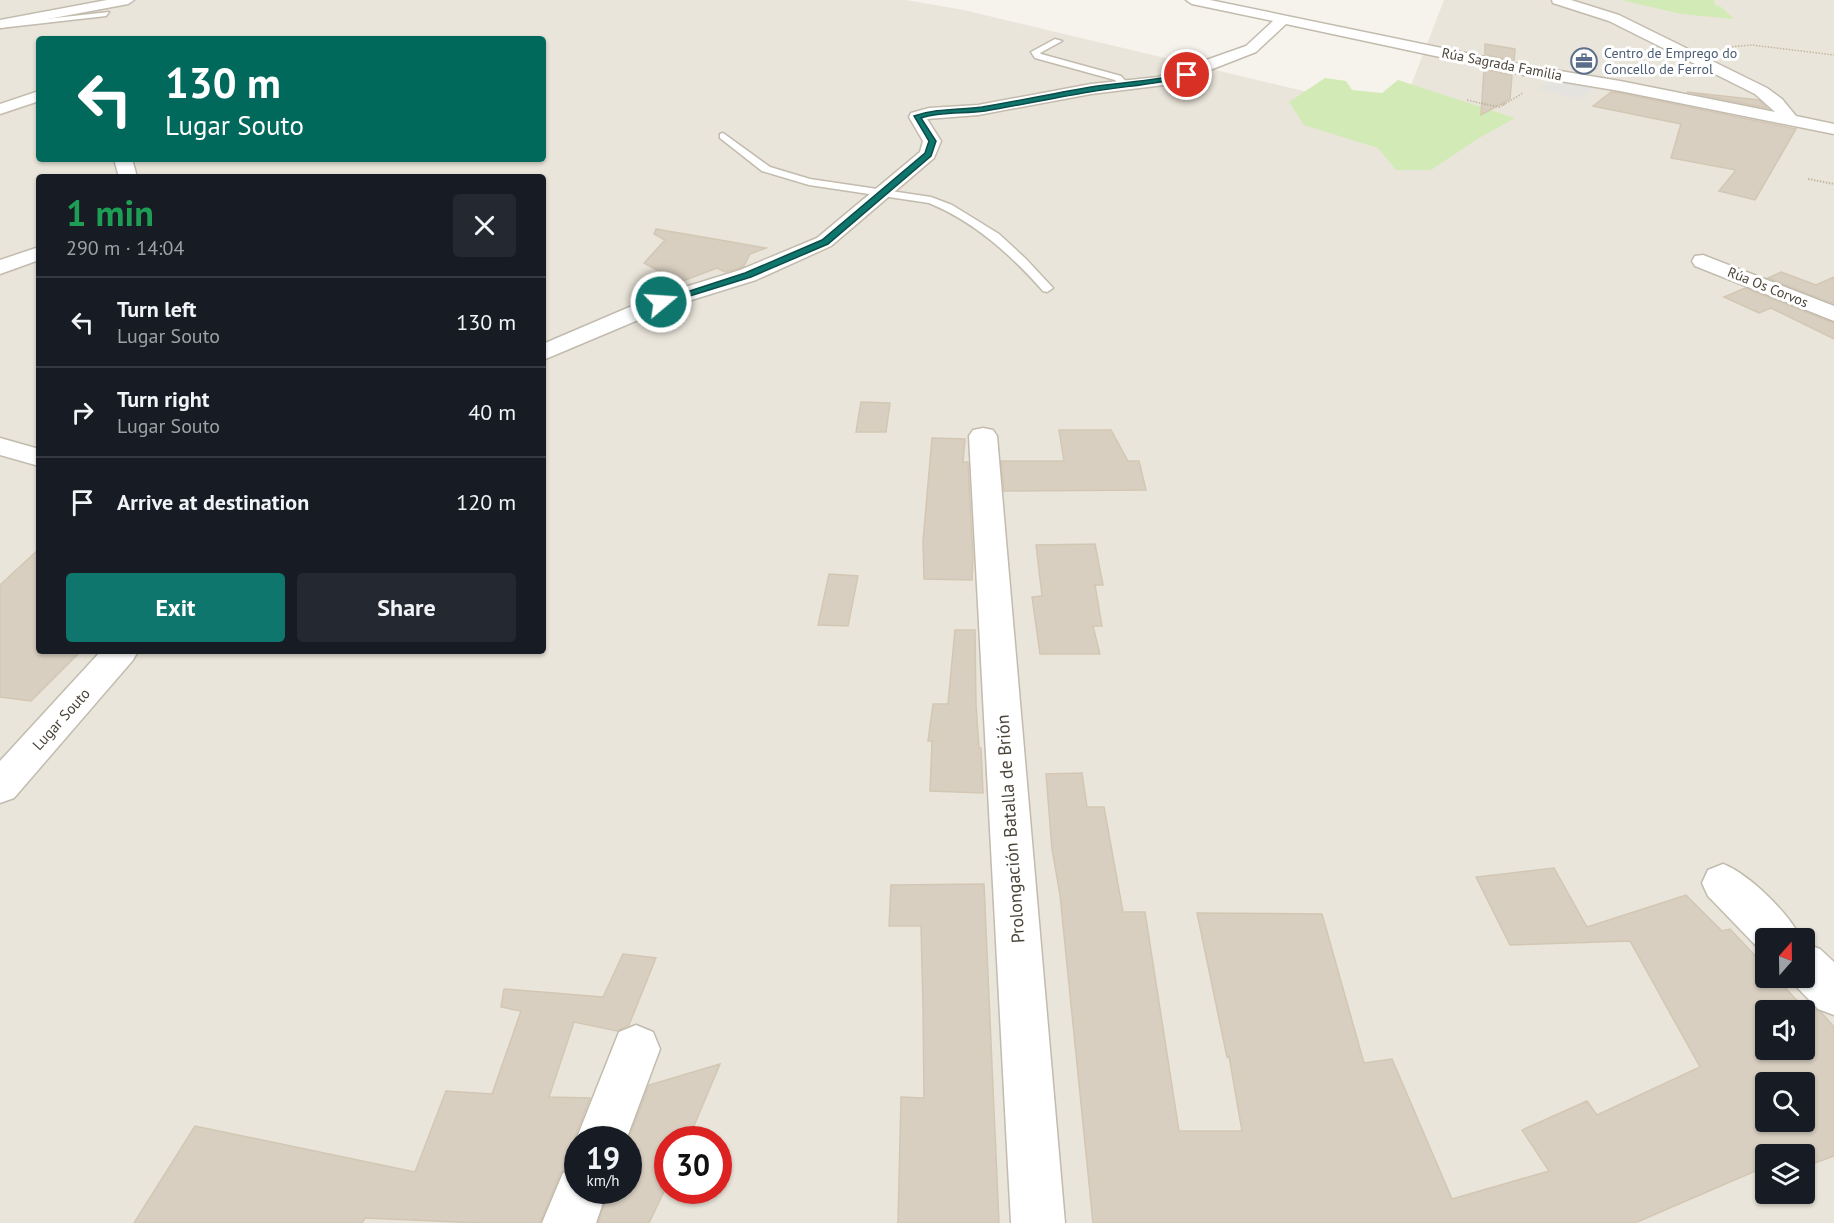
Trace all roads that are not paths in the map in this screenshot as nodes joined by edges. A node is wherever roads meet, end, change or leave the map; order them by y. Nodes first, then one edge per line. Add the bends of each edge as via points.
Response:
1 (128, 0) edge
2 (1192, 0) edge
3 (1558, 0) edge
4 (106, 14) dead end
5 (1286, 20) junction
6 (0, 25) edge
7 (1058, 41) dead end
8 (1125, 85) junction
9 (36, 97) edge
10 (0, 109) edge
11 (1790, 120) junction
12 (1834, 129) edge
13 (723, 136) dead end
14 (884, 193) junction
15 (36, 254) edge
16 (1703, 261) dead end
17 (0, 268) edge
18 (1047, 288) dead end
19 (1834, 314) edge
20 (546, 352) edge
21 (982, 436) dead end
22 (0, 446) edge
23 (36, 457) edge
24 (118, 654) edge
25 (3, 781) edge
26 (1722, 883) dead end
27 (1768, 928) edge
28 (1815, 975) edge
29 (1834, 993) edge
30 (636, 1049) dead end
31 (606, 1126) edge
32 (576, 1204) edge
33 (568, 1223) edge
34 (1038, 1223) edge

1 - 6 street
2 - 5 street, Rúa Sagrada Familia
3 - 11 street via 1614,18 1761,91
4 - 6 lane
5 - 8 street via 1251,49 1187,75
5 - 11 street, Rúa Sagrada Familia
7 - 8 lane via 1035,52 1118,78
8 - 14 street via 917,117 932,141 928,154
9 - 10 street
11 - 12 street, Rúa Sagrada Familia
13 - 14 lane via 766,169 809,182
14 - 18 lane via 948,206 1022,259
14 - 20 street via 825,242 794,257 661,302
15 - 17 street
16 - 19 street, Rúa Os Corvos
21 - 34 street, Prolongación Batalla de Brión
22 - 23 street
24 - 25 street, Lugar Souto
26 - 27 street
28 - 29 street
30 - 31 street
32 - 33 street

